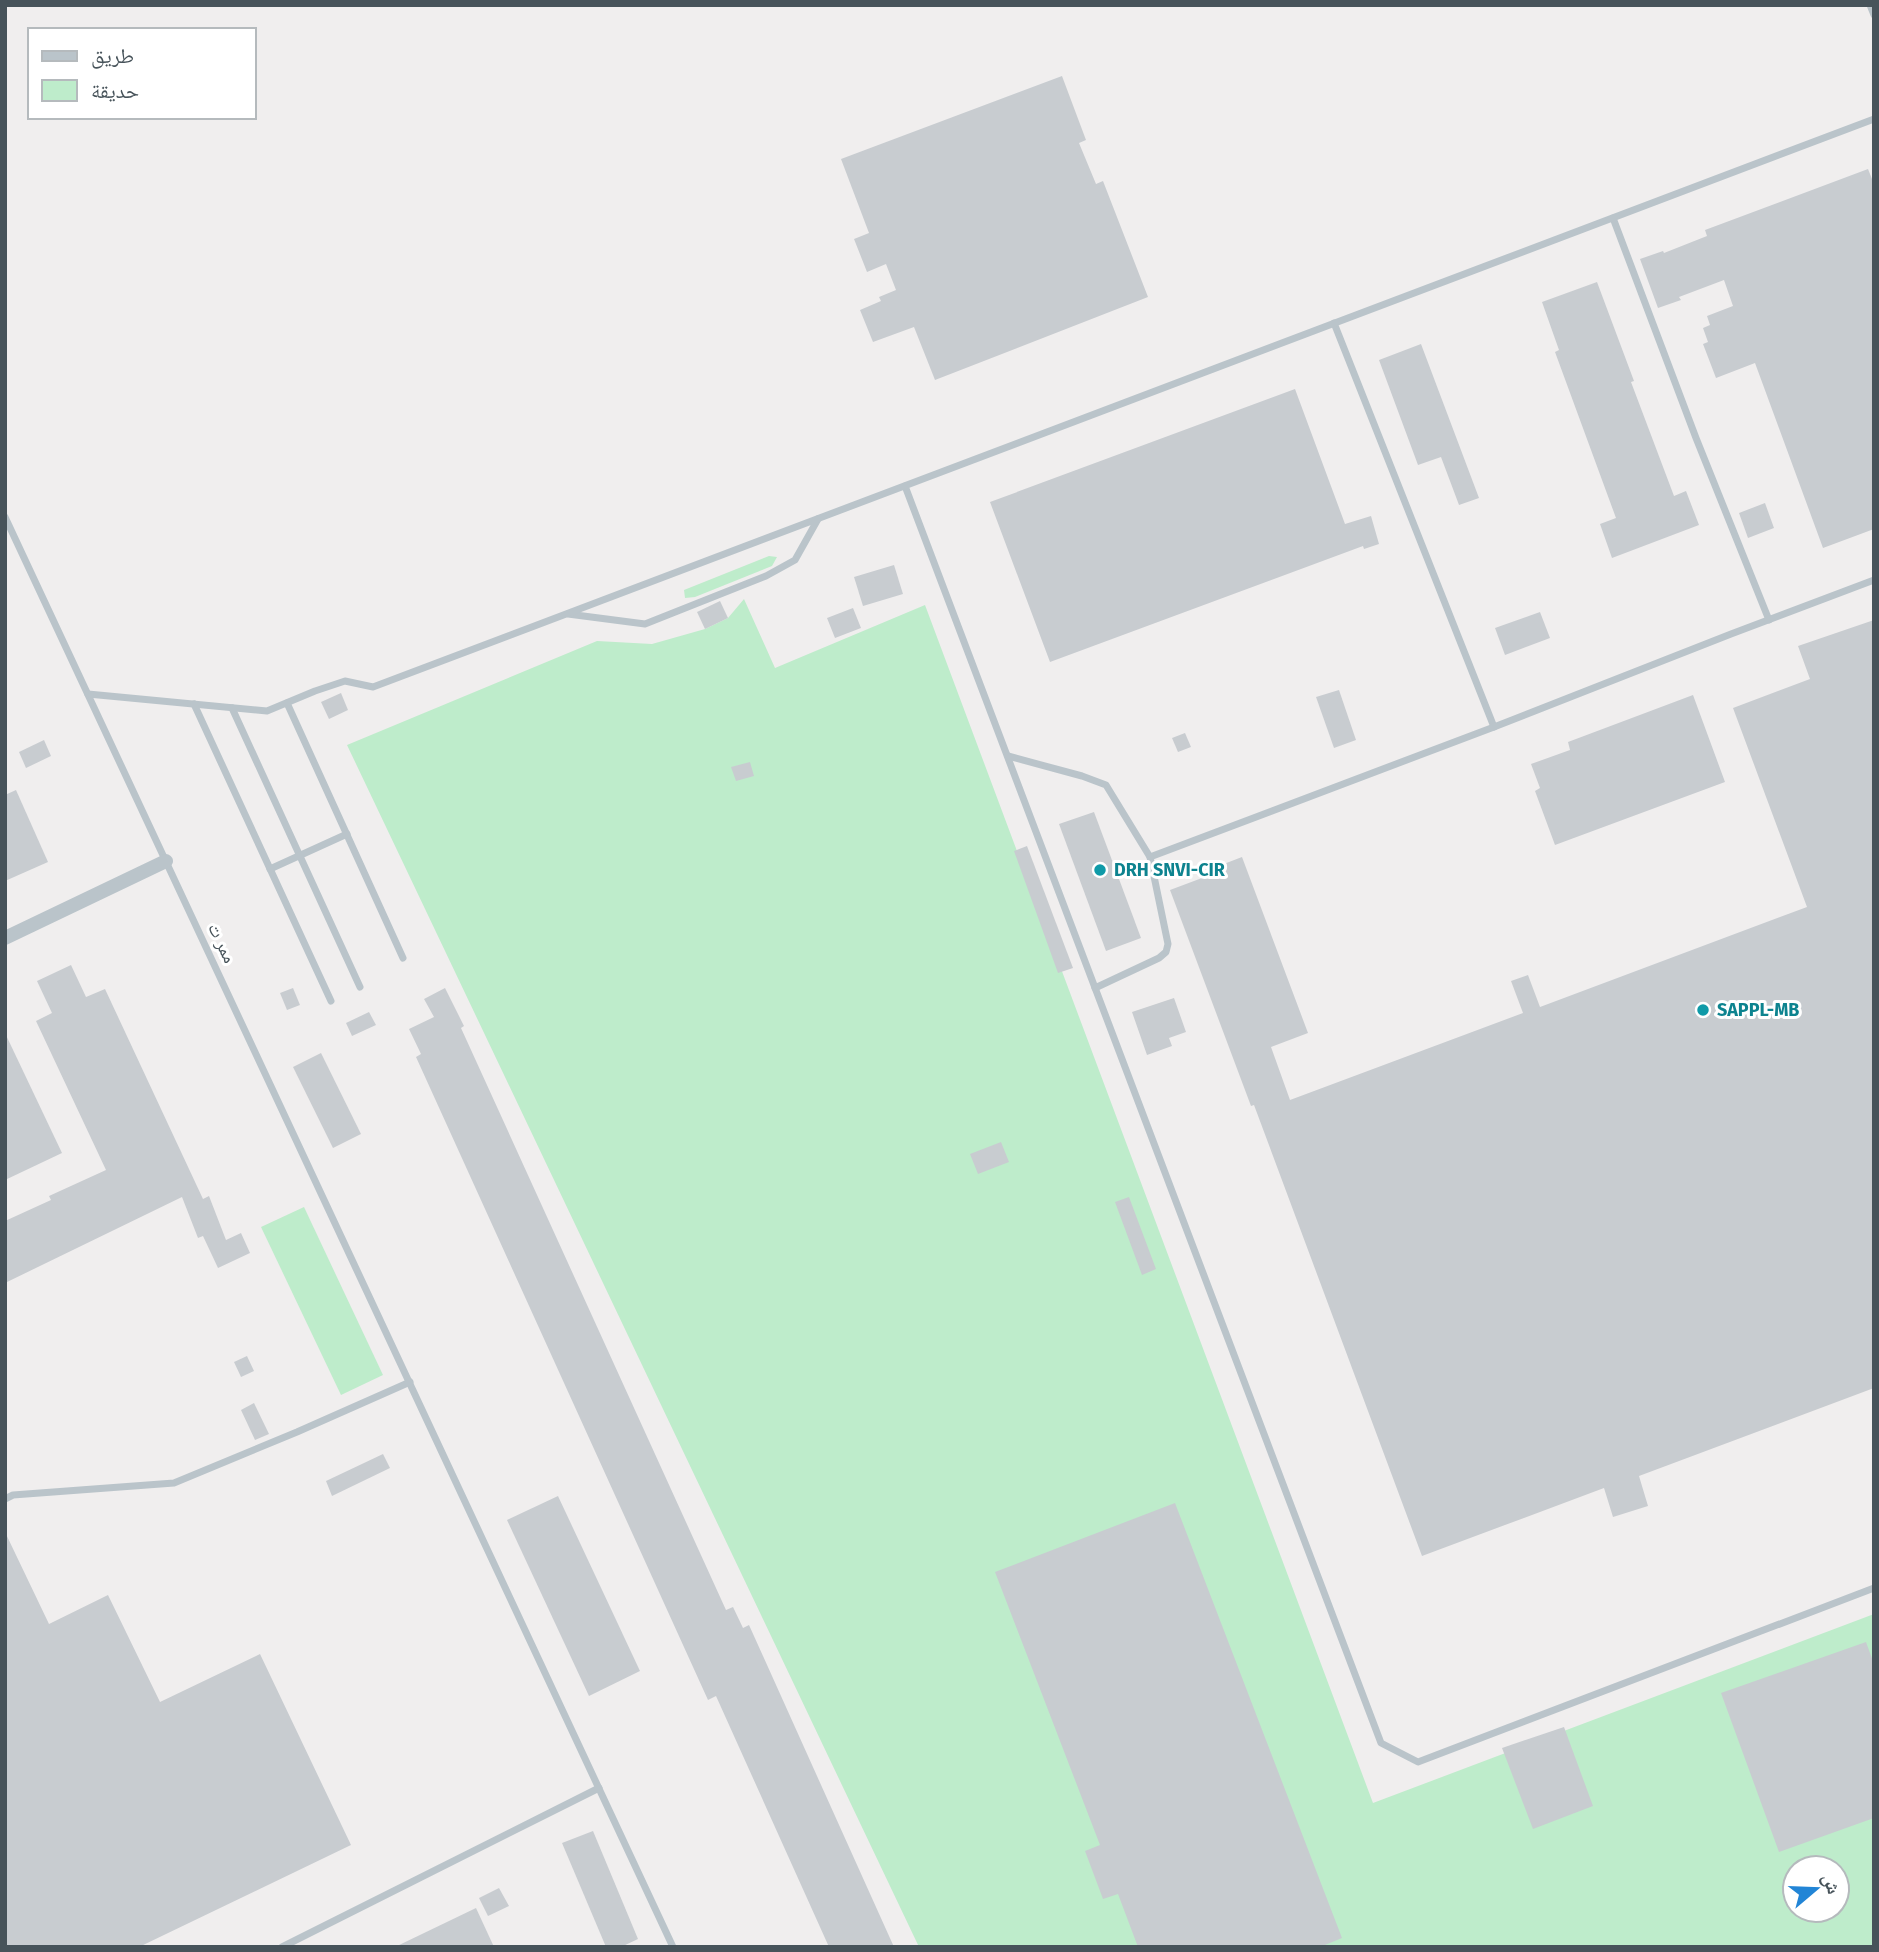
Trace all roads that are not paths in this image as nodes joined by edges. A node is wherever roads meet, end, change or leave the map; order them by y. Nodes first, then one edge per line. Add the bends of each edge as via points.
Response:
1 (1871, 5) edge
2 (1874, 15) edge
3 (1874, 119) edge
4 (1613, 218) junction
5 (1334, 323) junction
6 (905, 486) junction
7 (5, 517) edge
8 (818, 519) junction
9 (1874, 580) edge
10 (567, 614) junction
11 (1769, 620) junction
12 (88, 694) junction
13 (286, 703) junction
14 (194, 704) junction
15 (232, 708) junction
16 (1494, 727) junction
17 (1008, 756) junction
18 (346, 834) junction
19 (300, 855) junction
20 (1150, 857) junction
21 (166, 860) junction
22 (270, 869) junction
23 (5, 938) edge
24 (403, 958) dead end
25 (360, 987) dead end
26 (1095, 988) junction
27 (331, 1001) dead end
28 (410, 1382) junction
29 (5, 1499) edge
30 (1874, 1588) edge
31 (599, 1788) junction
32 (282, 1947) edge
33 (673, 1947) edge

1 - 2 lane
3 - 4 lane
4 - 5 lane
4 - 11 lane
5 - 6 lane
5 - 16 lane
6 - 8 lane
6 - 17 lane
7 - 12 lane, ممر ت
8 - 10 lane
8 - 10 lane via 795,560 645,624
9 - 11 lane
10 - 13 lane via 373,687 345,681
11 - 16 lane
12 - 14 lane
12 - 21 lane, ممر ت
13 - 15 lane via 267,711
13 - 18 lane
14 - 15 lane
14 - 22 lane
15 - 19 lane
16 - 20 lane
17 - 20 lane via 1106,785
17 - 26 lane
18 - 19 lane
18 - 24 lane
19 - 22 lane
19 - 25 lane
20 - 26 lane via 1166,951
21 - 23 street
21 - 28 lane, ممر ت
22 - 27 lane
26 - 30 lane via 1381,1743 1418,1762
28 - 29 lane via 174,1483
28 - 31 lane, ممر ت
31 - 32 lane
31 - 33 lane, ممر ت

